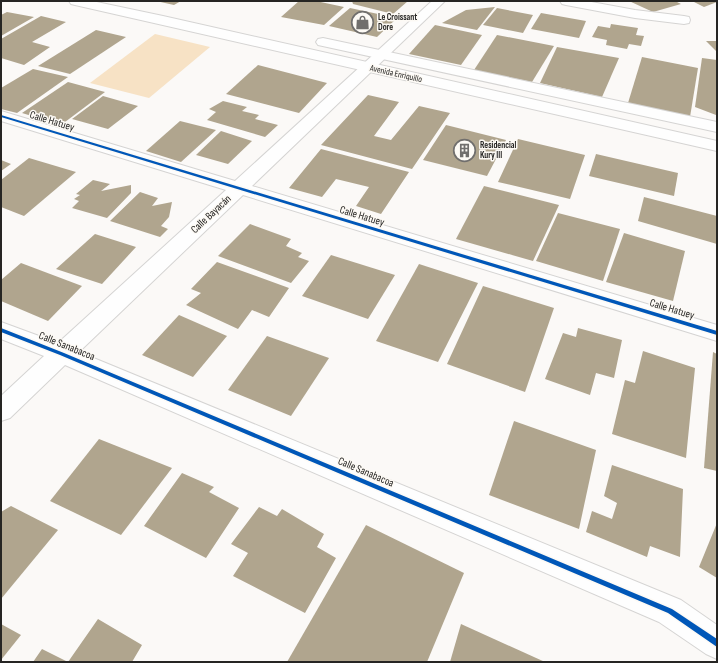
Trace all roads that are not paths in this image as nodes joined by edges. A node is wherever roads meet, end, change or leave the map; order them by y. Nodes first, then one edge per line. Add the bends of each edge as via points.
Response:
1 (74, 1) edge
2 (134, 1) edge
3 (439, 1) edge
4 (566, 1) edge
5 (684, 20) dead end
6 (242, 24) dead end
7 (312, 40) dead end
8 (382, 55) junction
9 (369, 68) junction
10 (1, 116) edge
11 (717, 128) edge
12 (717, 146) edge
13 (239, 188) junction
14 (1, 330) edge
15 (717, 333) edge
16 (62, 354) junction
17 (1, 411) edge
18 (717, 643) edge

1 - 9 street, Avenida Enriquillo
2 - 6 street
3 - 8 street, Calle Bayacán
4 - 5 street
7 - 8 street, Avenida Enriquillo
8 - 9 street, Calle Bayacán
8 - 11 street, Avenida Enriquillo
9 - 12 street, Avenida Enriquillo
9 - 13 street, Calle Bayacán
10 - 13 street, Calle Hatuey
13 - 15 street, Calle Hatuey
13 - 16 street, Calle Bayacán
14 - 16 street, Calle Sanabacoa
16 - 17 street, Calle Bayacán
16 - 18 street, Calle Sanabacoa via 670,611

